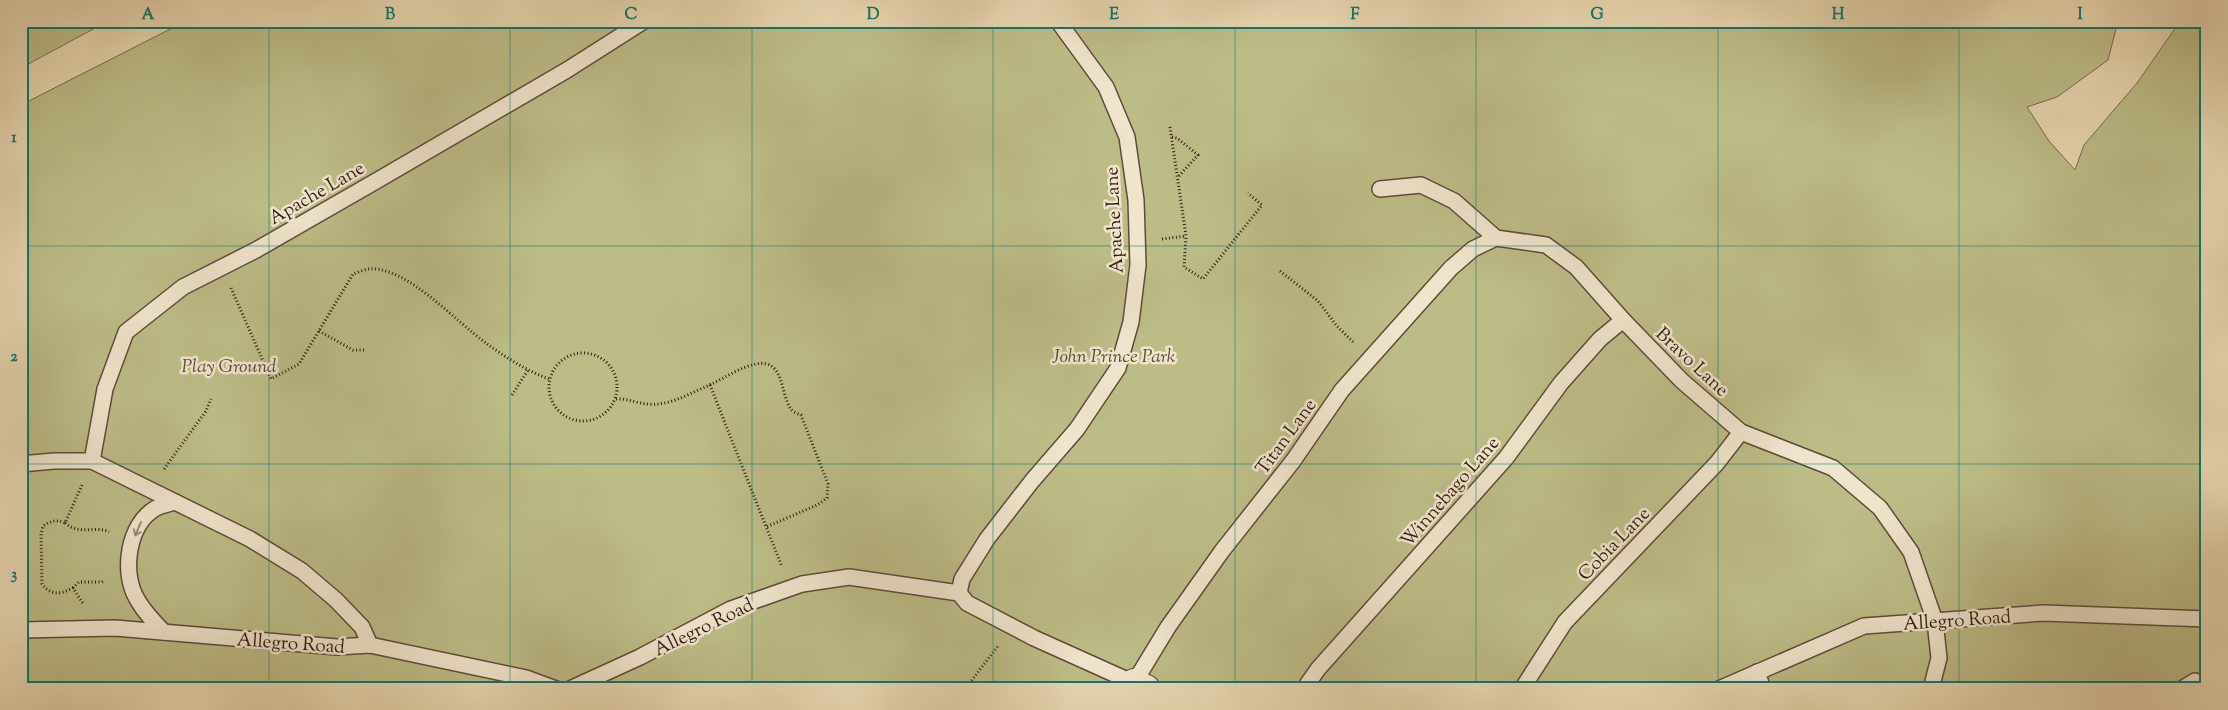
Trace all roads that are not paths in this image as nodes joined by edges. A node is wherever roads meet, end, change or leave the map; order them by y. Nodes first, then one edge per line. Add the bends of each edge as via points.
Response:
1 (644, 21) edge
2 (1058, 21) edge
3 (1380, 189) dead end
4 (1496, 238) junction
5 (1623, 320) junction
6 (1741, 432) junction
7 (92, 461) junction
8 (21, 464) edge
9 (175, 502) junction
10 (959, 593) junction
11 (2207, 619) edge
12 (1935, 621) junction
13 (21, 630) edge
14 (164, 632) junction
15 (370, 645) junction
16 (1757, 672) junction
17 (1140, 686) edge
18 (556, 689) edge
19 (570, 689) edge
20 (1304, 689) edge
21 (1522, 689) edge
22 (1719, 689) edge
23 (1764, 689) edge
24 (1931, 689) edge

1 - 7 lane, Apache Lane via 567,70 256,250 183,287 126,332 104,389
2 - 10 lane, Apache Lane via 1106,87 1127,137 1136,200 1138,265 1131,322 1118,368 1078,429 987,539 962,579
3 - 4 lane via 1421,185 1454,200
4 - 5 lane, Bravo Lane via 1546,245 1576,266
4 - 17 lane, Titan Lane via 1473,249 1450,268 1342,390 1293,461 1168,627
5 - 6 lane, Bravo Lane via 1682,381
5 - 20 lane, Winnebago Lane via 1600,339 1561,382 1506,458 1318,669
6 - 12 lane, Bravo Lane via 1833,468 1880,508 1910,552
6 - 21 lane, Cobia Lane via 1717,463 1565,622
7 - 8 lane
7 - 9 lane
9 -> 14 lane via 157,507 141,521 132,542 128,572 136,598
9 - 15 lane via 250,539 302,571 362,627
10 - 17 lane via 967,603 1009,625
10 - 19 lane, Allegro Road via 849,577 802,584 731,609
11 - 12 lane, Allegro Road via 2043,613
12 - 16 lane, Allegro Road via 1864,626
12 - 24 lane, Bravo Lane via 1939,658
13 - 14 lane, Allegro Road via 98,628
14 - 15 lane, Allegro Road via 337,647
15 - 18 lane, Allegro Road via 526,678
16 - 22 lane, Allegro Road
16 - 23 lane

